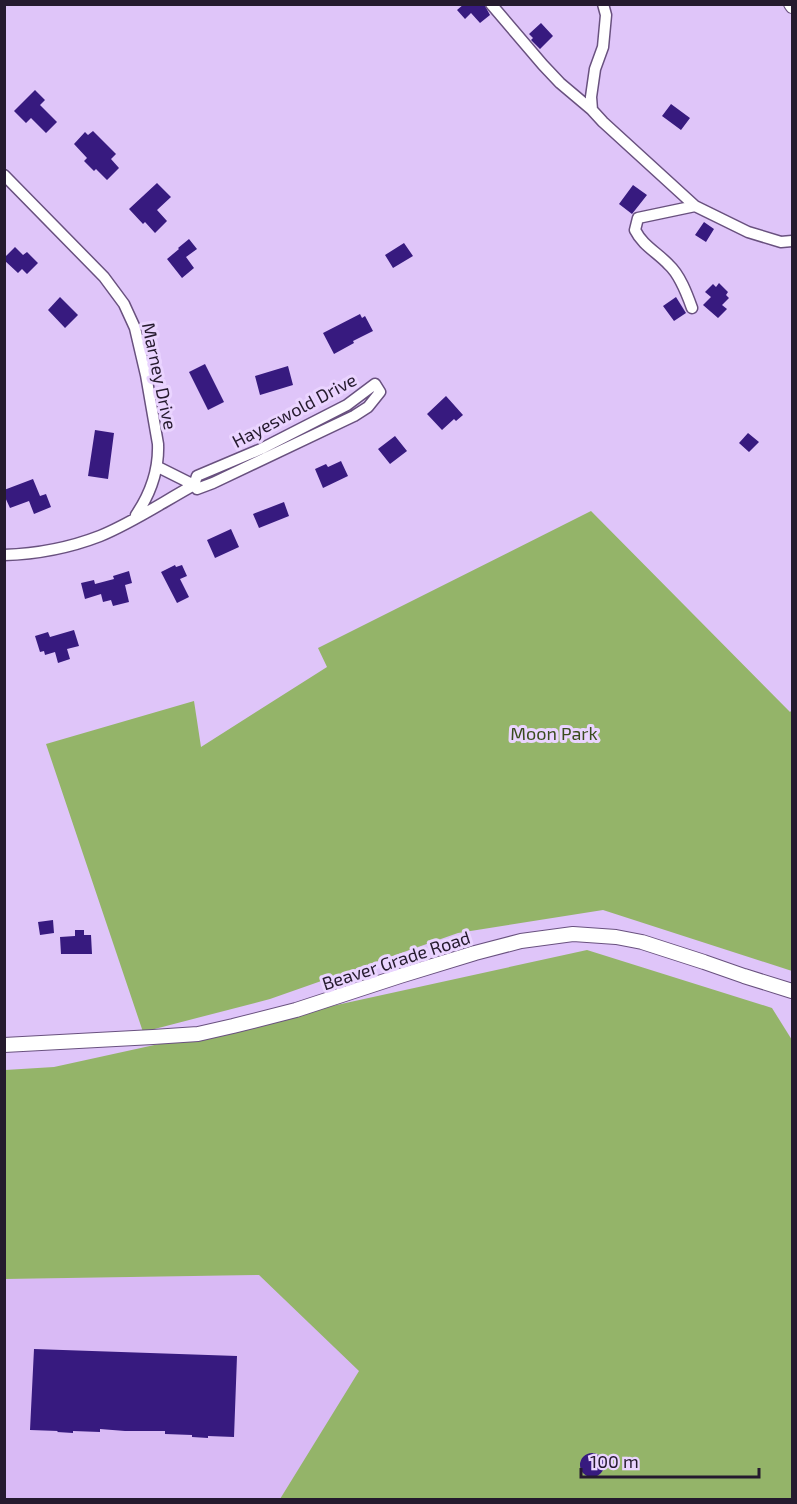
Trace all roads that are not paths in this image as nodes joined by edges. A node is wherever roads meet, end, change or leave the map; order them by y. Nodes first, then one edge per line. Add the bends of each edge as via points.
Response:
1 (491, 4) edge
2 (603, 4) edge
3 (592, 110) junction
4 (4, 175) edge
5 (695, 206) junction
6 (792, 241) edge
7 (692, 308) dead end
8 (158, 467) junction
9 (194, 485) junction
10 (134, 518) junction
11 (4, 555) edge
12 (792, 990) edge
13 (4, 1045) edge

1 - 3 street via 543,65
2 - 3 street via 603,47 591,97
3 - 5 street
4 - 8 street, Marney Drive via 104,277 131,316 146,375
5 - 6 street via 748,232 781,242
5 - 7 street via 638,218 635,230 640,240 670,265
8 - 9 street
8 - 10 street, Marney Drive via 150,492
9 - 9 street, Hayeswold Drive via 197,489 213,483 354,416 377,397 378,387 375,384 347,405 197,476
9 - 10 street, Hayeswold Drive
10 - 11 street, Hayeswold Drive via 99,536 65,547
12 - 13 main road, Beaver Grade Road via 642,942 573,934 521,941 296,1010 198,1034

